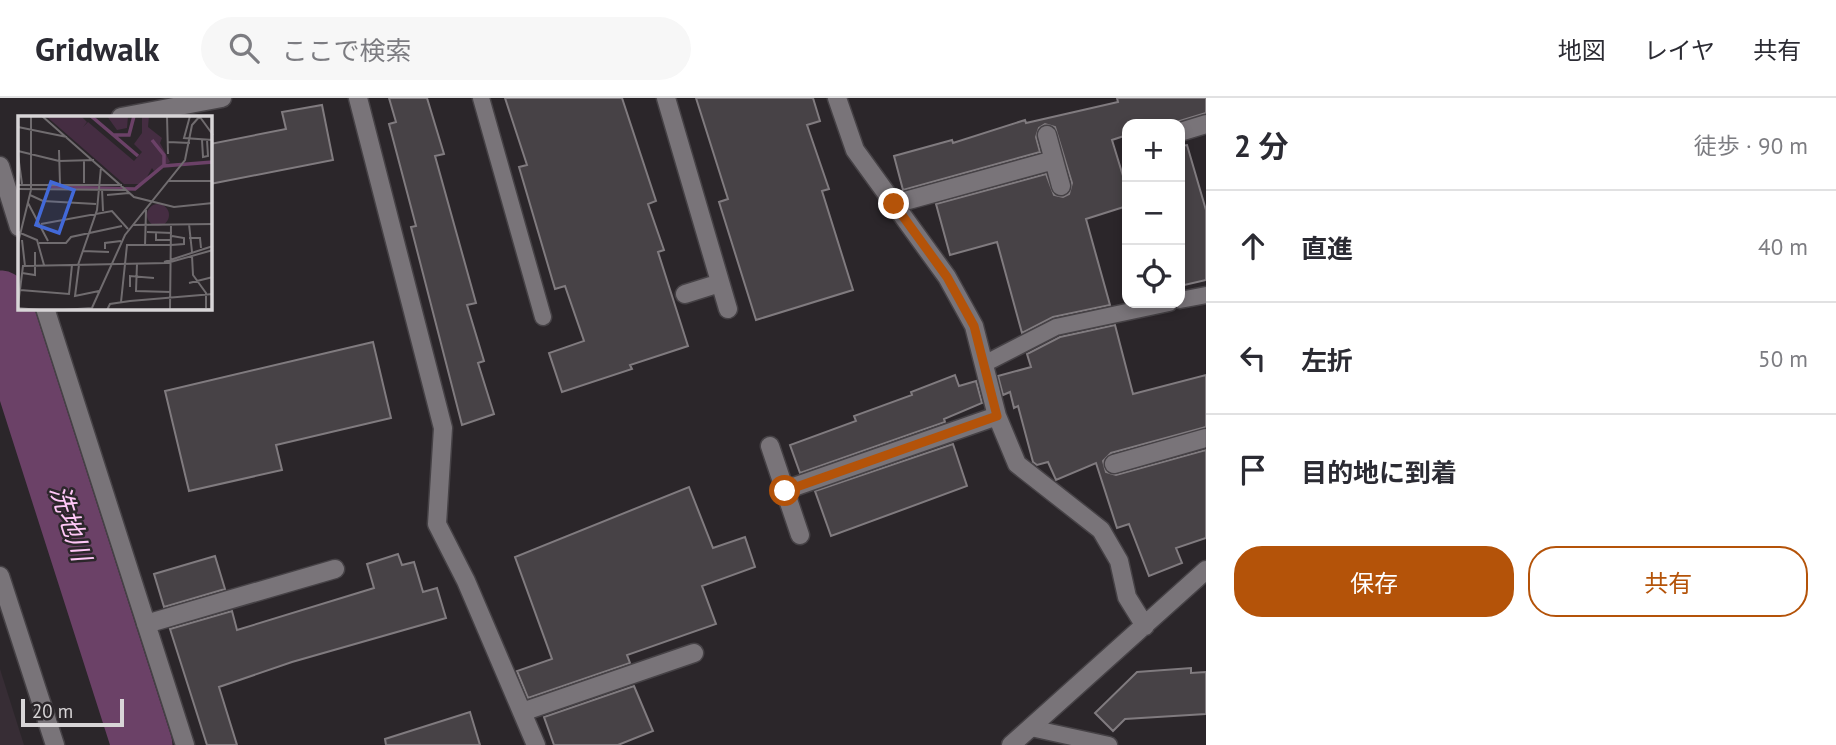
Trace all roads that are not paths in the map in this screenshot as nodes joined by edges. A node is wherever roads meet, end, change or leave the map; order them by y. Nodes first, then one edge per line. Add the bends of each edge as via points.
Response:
1 (222, 98) edge
2 (358, 98) edge
3 (481, 98) edge
4 (666, 98) edge
5 (837, 98) edge
6 (126, 116) edge
7 (1205, 129) edge
8 (1185, 131) edge
9 (1047, 135) dead end
10 (1054, 160) junction
11 (0, 166) edge
12 (1061, 186) dead end
13 (894, 204) junction
14 (18, 224) edge
15 (720, 282) junction
16 (685, 294) dead end
17 (1206, 295) edge
18 (1185, 299) edge
19 (1145, 308) edge
20 (728, 309) dead end
21 (46, 310) edge
22 (543, 317) dead end
23 (984, 364) junction
24 (997, 416) junction
25 (1206, 438) edge
26 (770, 446) dead end
27 (1114, 464) dead end
28 (785, 491) junction
29 (800, 535) dead end
30 (335, 569) dead end
31 (1206, 570) edge
32 (0, 576) edge
33 (146, 624) junction
34 (1145, 626) junction
35 (694, 653) dead end
36 (522, 712) junction
37 (1031, 729) junction
38 (55, 745) edge
39 (185, 745) edge
40 (536, 745) edge
41 (1011, 745) edge
42 (1109, 745) edge

1 - 6 street
2 - 36 street via 443,428 437,524
3 - 22 lane
4 - 15 street
5 - 13 street via 855,150
7 - 8 street
9 - 10 street
10 - 12 street
10 - 13 street
11 - 14 street
13 - 23 street via 947,277 974,326
15 - 16 street
15 - 20 street
17 - 18 lane
19 - 23 lane via 1056,327
21 - 33 street
23 - 24 street
24 - 28 street
24 - 34 street via 1017,464 1101,530 1119,561 1127,597
25 - 27 street
26 - 28 street
28 - 29 street
30 - 33 street
31 - 34 street
32 - 38 street
33 - 39 street
34 - 37 street
35 - 36 street
36 - 40 street
37 - 41 street
37 - 42 lane

